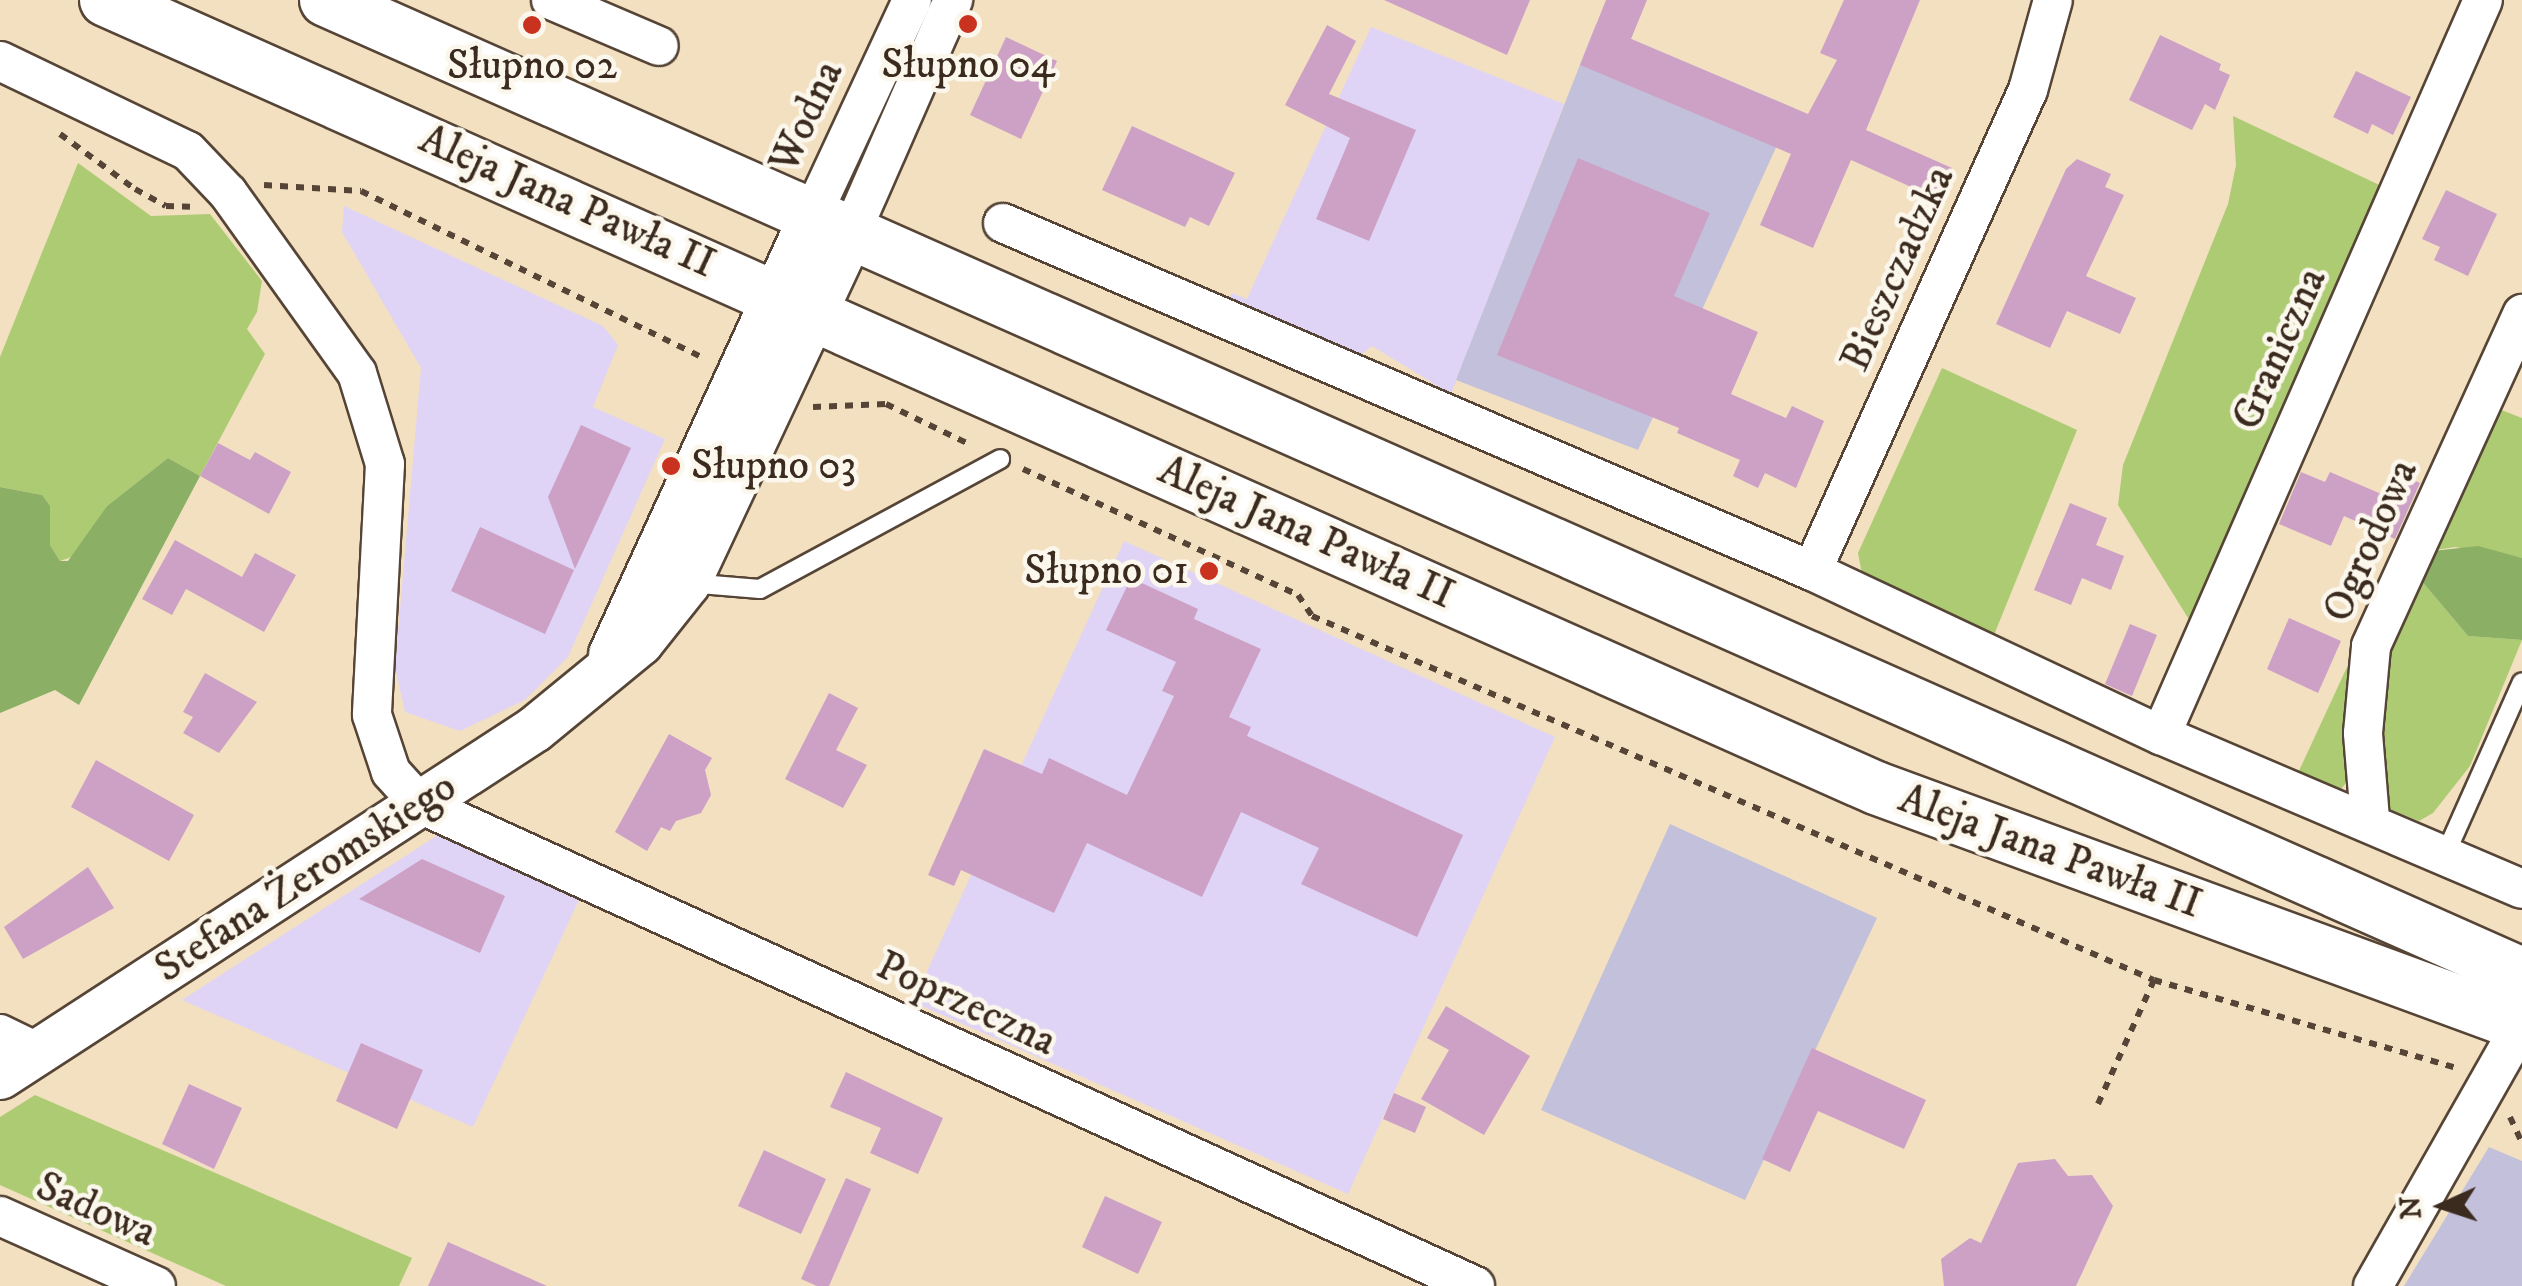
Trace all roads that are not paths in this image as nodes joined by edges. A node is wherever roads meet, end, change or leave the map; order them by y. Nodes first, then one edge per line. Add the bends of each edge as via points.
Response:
1 (106, 0) edge
2 (326, 0) edge
3 (551, 0) edge
4 (912, 0) edge
5 (953, 0) edge
6 (2053, 0) edge
7 (2483, 0) edge
8 (659, 46) dead end
9 (0, 61) edge
10 (1003, 222) dead end
11 (830, 226) junction
12 (795, 305) junction
13 (2522, 314) edge
14 (1000, 458) road end
15 (1812, 571) junction
16 (687, 583) junction
17 (604, 669) junction
18 (2522, 682) edge
19 (2161, 735) junction
20 (420, 804) junction
21 (2370, 819) junction
22 (2445, 854) junction
23 (2522, 889) edge
24 (2522, 974) edge
25 (2522, 1025) edge
26 (19, 1043) edge
27 (0, 1076) edge
28 (0, 1216) edge
29 (156, 1286) edge
30 (1474, 1286) edge
31 (2373, 1286) edge

1 - 12 main road, Aleja Jana Pawła II
2 - 11 main road, Aleja Jana Pawła II
3 - 8 street
4 - 11 street, Wodna
5 - 11 street, Wodna
6 - 15 street, Bieszczadzka via 2028,90
7 - 19 street, Graniczna
9 - 20 street via 188,151 228,193 357,372 385,464 372,715 391,772
10 - 15 street
11 - 12 street
11 - 24 main road, Aleja Jana Pawła II
12 - 16 street, Stefana Żeromskiego
12 - 17 street, Stefana Żeromskiego
12 - 25 main road, Aleja Jana Pawła II via 1876,788
13 - 21 street, Ogrodowa via 2371,646 2363,734
14 - 16 lane via 760,589
15 - 19 street
16 - 17 street, Stefana Żeromskiego via 640,642
17 - 20 street, Stefana Żeromskiego via 534,729
18 - 22 lane
19 - 21 street
20 - 26 street, Stefana Żeromskiego
20 - 30 street, Poprzeczna
21 - 22 street
22 - 23 street
25 - 31 street
26 - 27 street, Stefana Żeromskiego
28 - 29 street, Sadowa

